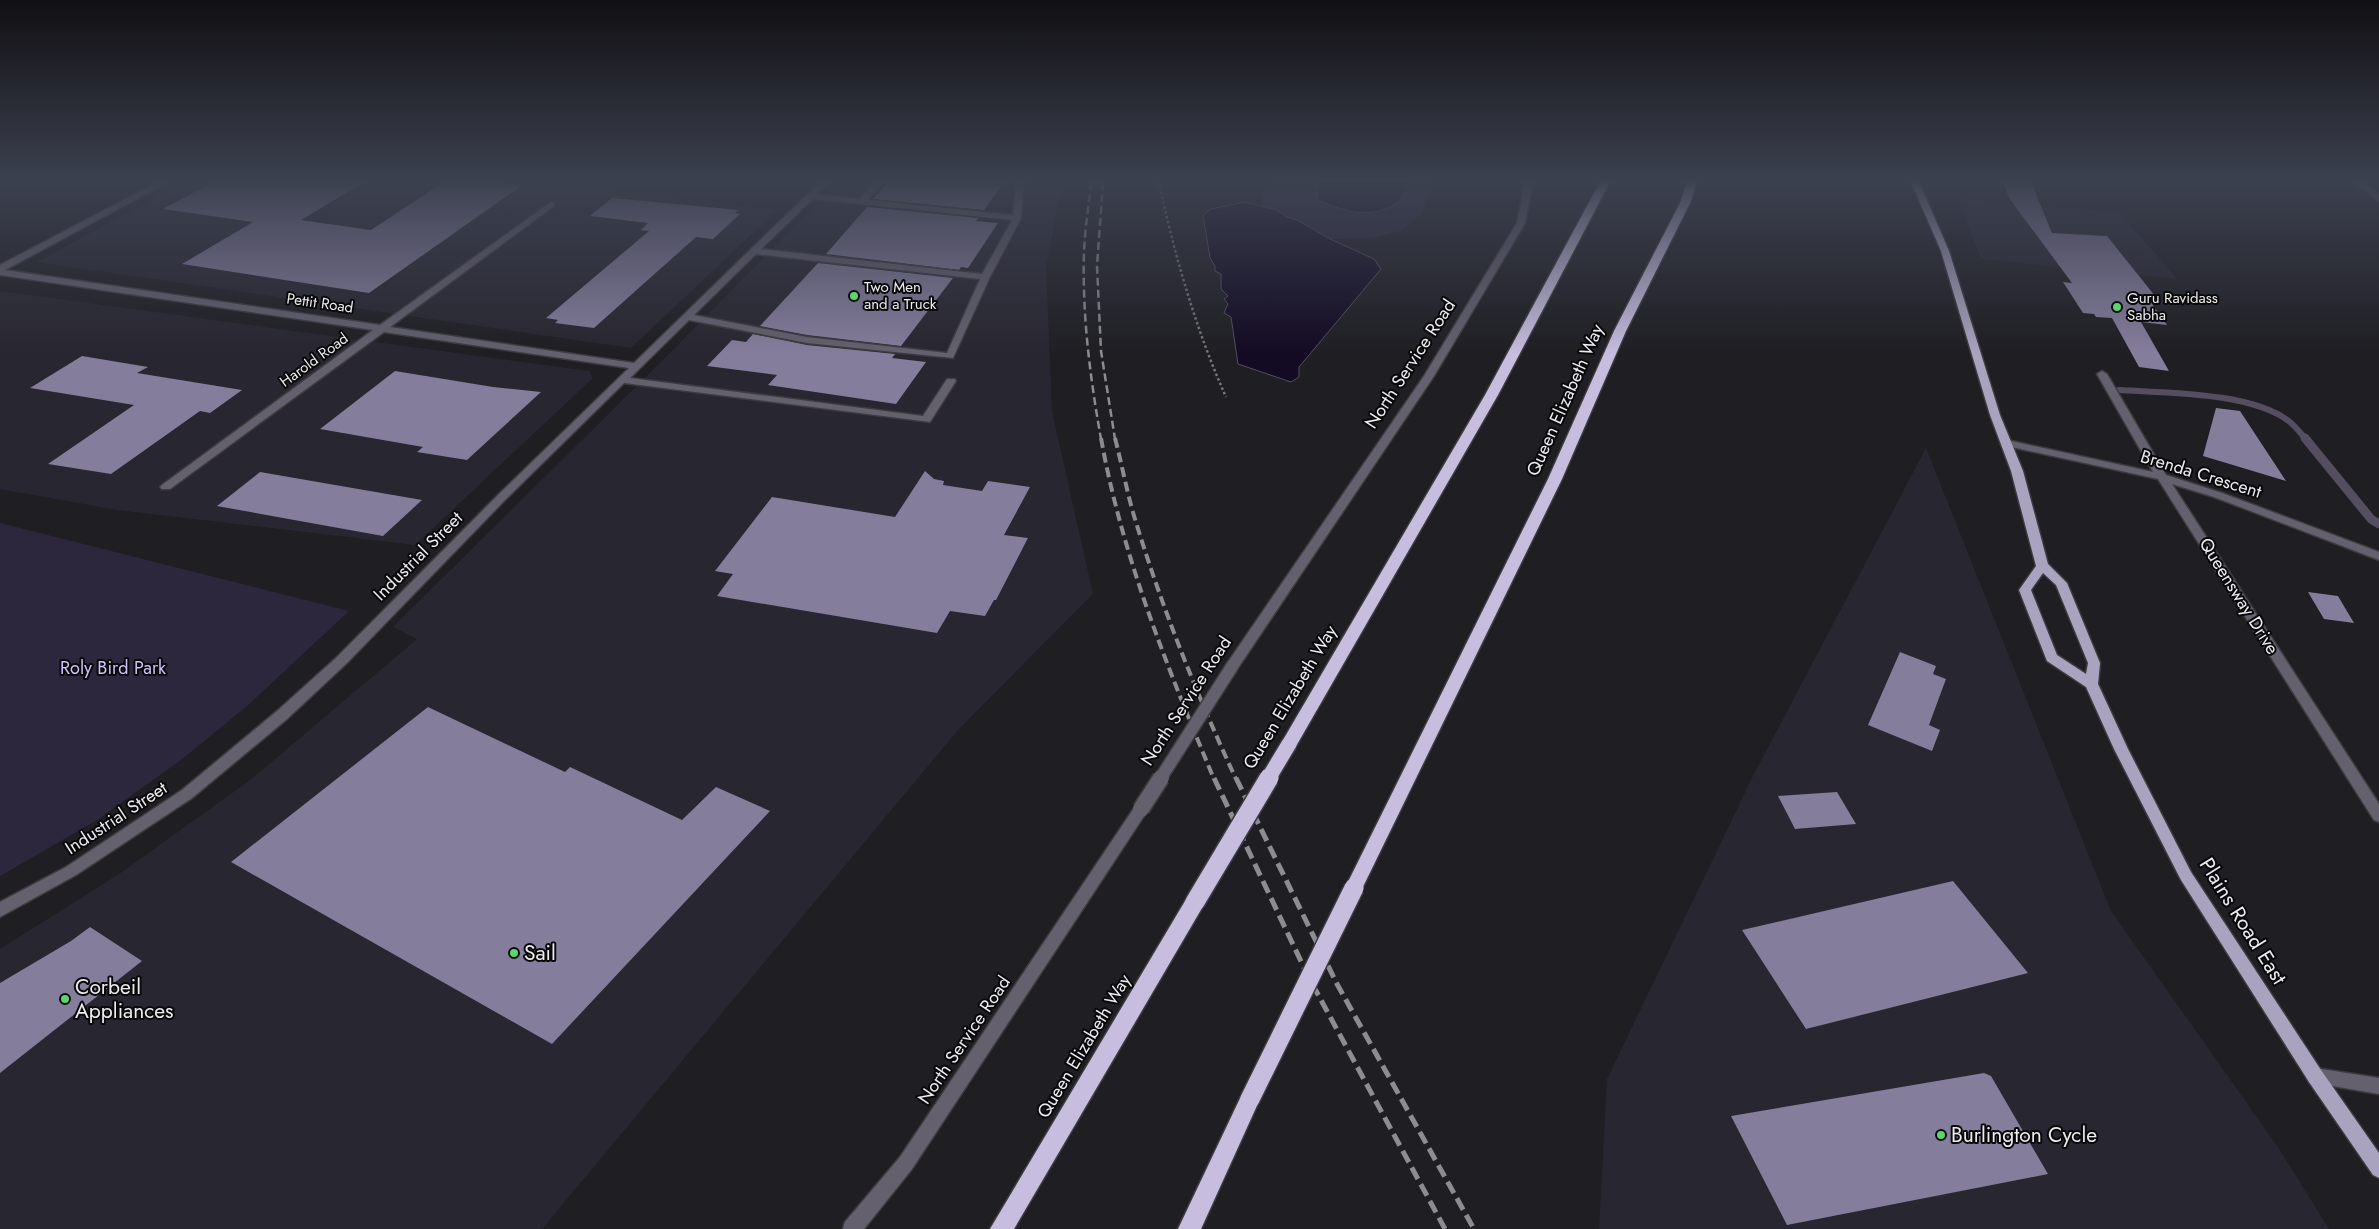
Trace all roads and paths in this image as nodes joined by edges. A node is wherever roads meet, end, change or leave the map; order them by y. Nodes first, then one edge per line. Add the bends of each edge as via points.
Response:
1 (58, 239) edge
2 (503, 239) edge
3 (766, 239) edge
4 (1005, 239) edge
5 (1172, 239) edge
6 (1511, 239) edge
7 (1577, 239) edge
8 (1667, 239) edge
9 (1940, 239) edge
10 (754, 251) junction
11 (0, 271) edge
12 (985, 277) junction
13 (687, 317) junction
14 (384, 328) junction
15 (636, 366) junction
16 (2102, 374) dead end
17 (623, 380) junction
18 (951, 381) dead end
19 (1226, 397) dead end
20 (2007, 443) junction
21 (2162, 477) junction
22 (166, 487) dead end
23 (2379, 556) edge
24 (2042, 566) junction
25 (2091, 684) junction
26 (2379, 816) edge
27 (0, 910) edge
28 (2315, 1076) junction
29 (2379, 1086) edge
30 (2379, 1169) edge
31 (852, 1229) edge
32 (1001, 1229) edge
33 (1189, 1229) edge

1 - 11 street
2 - 14 street, Harold Road
3 - 10 street, Industrial Street
4 - 12 street
5 - 19 path via 1214,370
6 - 31 street, North Service Road, bridge via 1429,376 1233,665 906,1163
7 - 32 highway, Queen Elizabeth Way, bridge via 1468,440
8 - 33 highway, Queen Elizabeth Way, bridge via 1620,331 1555,479
9 - 20 main road via 1995,415
10 - 12 street
10 - 13 street, Industrial Street
11 - 14 street, Pettit Road
12 - 13 street via 950,356 807,340
13 - 15 street, Industrial Street
14 - 15 street, Pettit Road
14 - 22 street, Harold Road
15 - 17 street, Industrial Street
16 - 21 street, Queensway Drive
17 - 18 street via 926,420
17 - 27 street, Industrial Street via 502,497 342,660 282,715 188,794 71,871
20 - 21 street, Brenda Crescent
20 - 24 main road
21 - 23 street, Brenda Crescent
21 - 26 street, Queensway Drive
24 - 25 main road, Plains Road East via 2062,583 2094,663
24 - 25 main road via 2025,590 2048,650 2052,658
25 - 28 main road, Plains Road East via 2186,876
28 - 29 street
28 - 30 main road, Plains Road East

